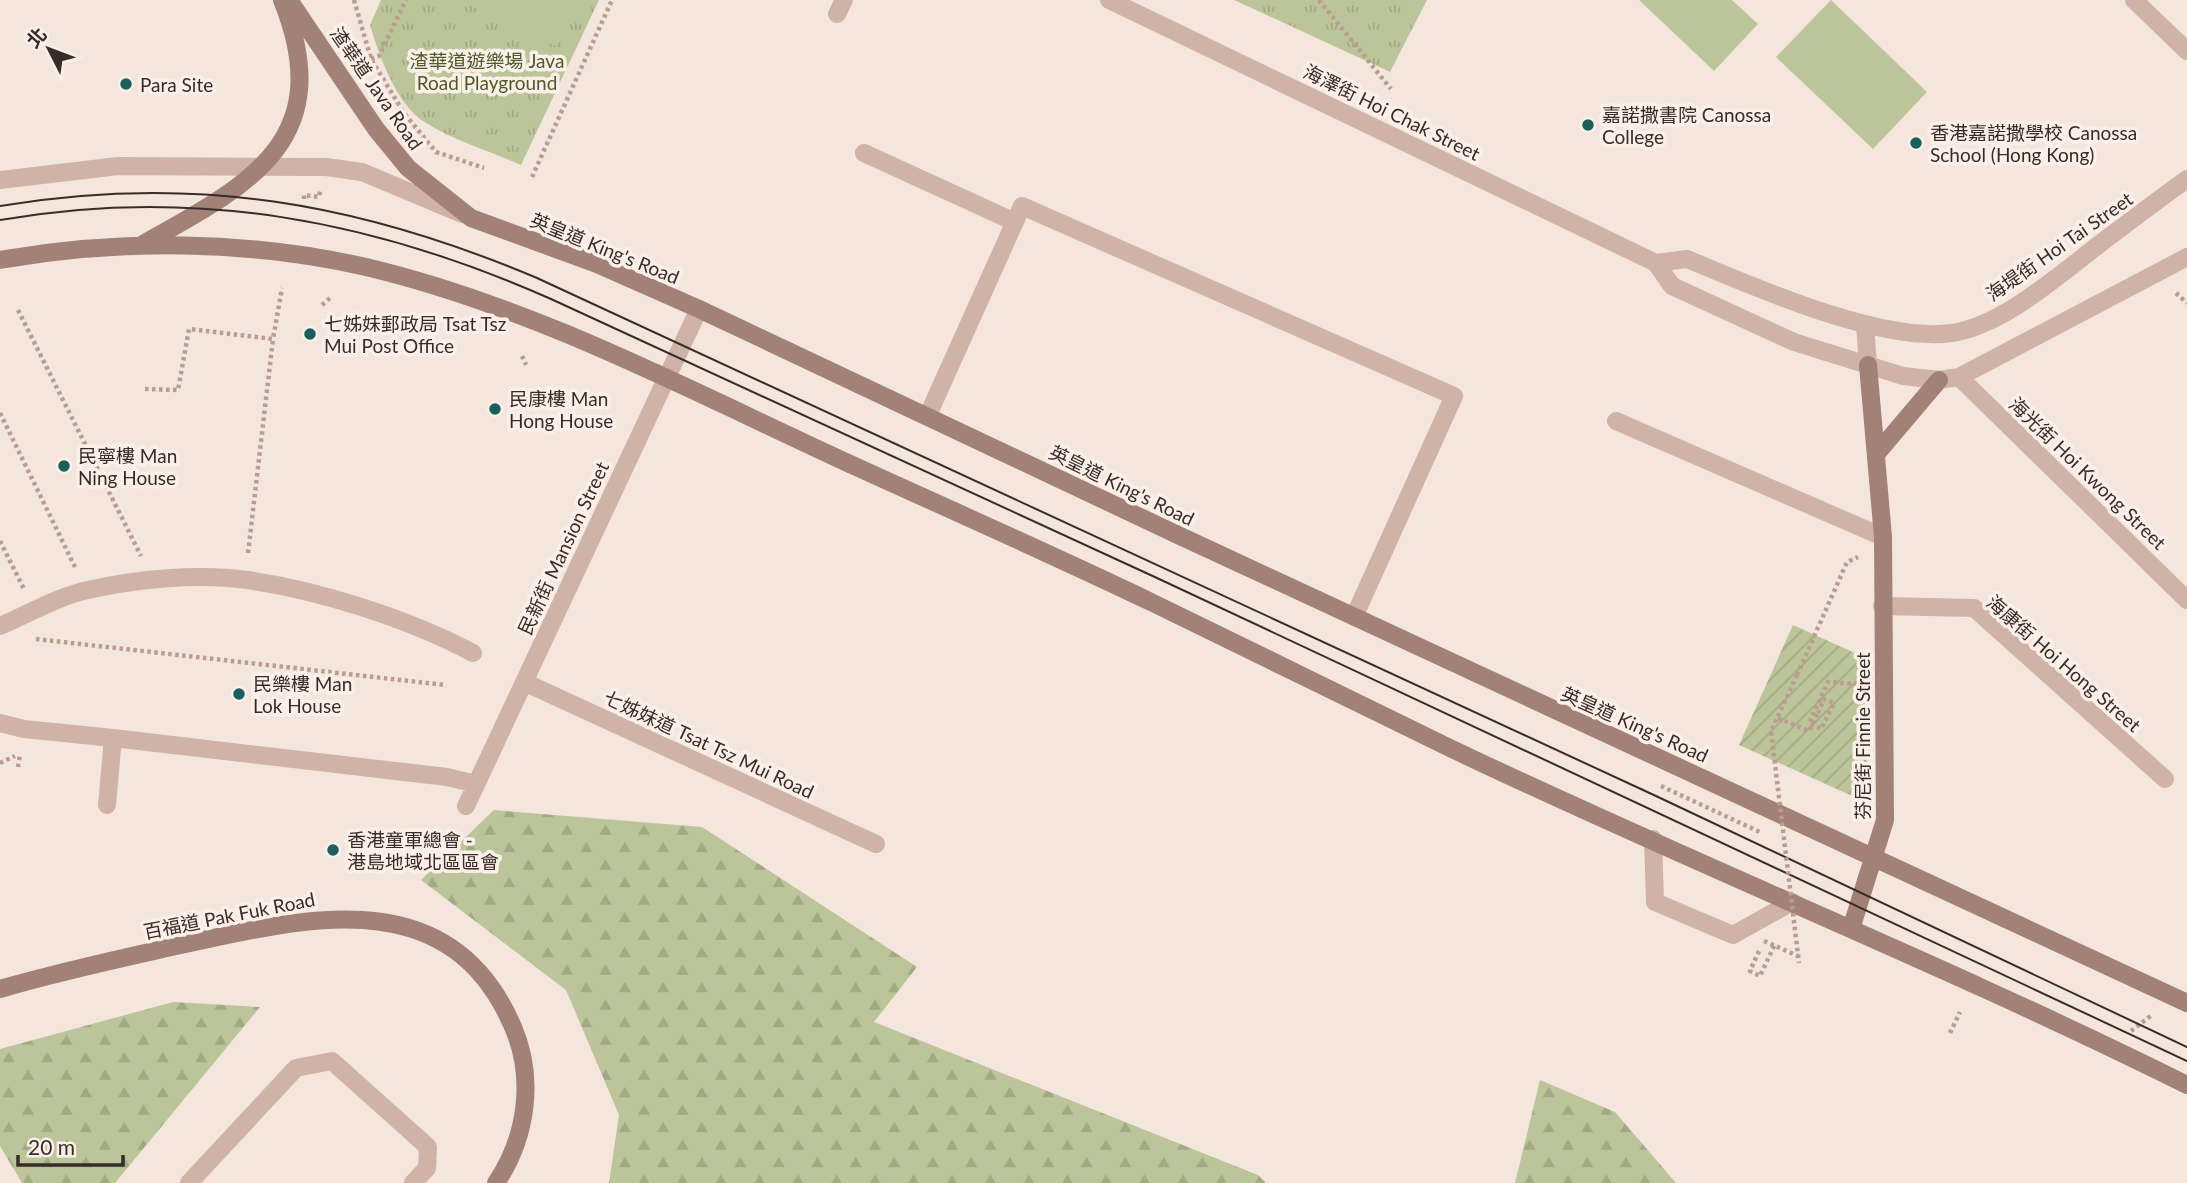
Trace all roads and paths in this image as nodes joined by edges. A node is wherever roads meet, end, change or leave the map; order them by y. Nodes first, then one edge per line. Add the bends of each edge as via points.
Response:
1 (282, 0) edge
2 (289, 0) edge
3 (354, 0) edge
4 (405, 0) edge
5 (612, 0) edge
6 (1110, 0) edge
7 (1319, 0) edge
8 (2134, 0) edge
9 (2187, 51) edge
10 (371, 59) junction
11 (1391, 89) dead end
12 (864, 153) dead end
13 (260, 168) junction
14 (484, 168) dead end
15 (533, 177) dead end
16 (2187, 179) edge
17 (0, 180) edge
18 (471, 218) junction
19 (1015, 222) junction
20 (139, 246) junction
21 (2187, 257) edge
22 (0, 260) edge
23 (1656, 263) junction
24 (282, 288) dead end
25 (330, 299) dead end
26 (322, 304) dead end
27 (699, 309) junction
28 (18, 310) dead end
29 (1865, 324) junction
30 (273, 339) junction
31 (522, 356) dead end
32 (526, 365) dead end
33 (1867, 365) junction
34 (1959, 377) junction
35 (664, 379) junction
36 (1939, 380) junction
37 (145, 389) dead end
38 (0, 413) edge
39 (928, 415) junction
40 (1616, 421) dead end
41 (1878, 452) junction
42 (1883, 537) junction
43 (0, 541) edge
44 (1871, 551) dead end
45 (153, 579) junction
46 (244, 580) junction
47 (86, 590) junction
48 (2187, 600) edge
49 (1882, 606) junction
50 (35, 611) junction
51 (1354, 617) junction
52 (0, 626) edge
53 (28, 639) dead end
54 (473, 653) dead end
55 (524, 682) junction
56 (445, 685) dead end
57 (1872, 685) dead end
58 (1778, 718) junction
59 (0, 723) edge
60 (113, 738) junction
61 (20, 753) dead end
62 (0, 763) edge
63 (2165, 779) dead end
64 (477, 784) junction
65 (1661, 786) dead end
66 (107, 805) dead end
67 (466, 806) dead end
68 (1762, 833) dead end
69 (1653, 839) junction
70 (876, 844) dead end
71 (1875, 858) junction
72 (1792, 902) junction
73 (1851, 929) junction
74 (1773, 947) dead end
75 (1798, 956) junction
76 (1799, 963) dead end
77 (0, 989) edge
78 (2187, 1003) edge
79 (1960, 1012) dead end
80 (1951, 1033) dead end
81 (2187, 1085) edge
82 (189, 1183) edge
83 (412, 1183) edge
84 (496, 1183) edge

1 - 13 main road via 297,51 297,107 289,133
2 - 18 main road, 渣華道 Java Road via 400,158
3 - 10 path, 渣華道 Java Road
4 - 10 path via 379,56
5 - 15 path
6 - 23 street, 海澤街 Hoi Chak Street
7 - 11 path
8 - 9 street
10 - 14 path, 渣華道 Java Road via 404,113 436,152
12 - 19 street
13 - 17 street, 英皇道 King's Road via 118,166
13 - 18 street, 英皇道 King's Road via 295,165 362,172
13 - 20 main road via 208,208
16 - 29 street, 海堤街 Hoi Tai Street via 2039,290 1987,321 1952,333 1902,332
18 - 27 main road, 英皇道 King's Road via 597,264
19 - 39 street
19 - 51 street via 1023,206 1454,396
20 - 22 main road
20 - 35 main road via 263,250 370,268 493,306
21 - 34 street
23 - 29 street via 1687,259
23 - 33 street, 海澤街 Hoi Chak Street via 1672,286 1794,342
24 - 30 path
25 - 26 path
27 - 35 street, 民新街 Mansion Street
27 - 39 main road, 英皇道 King's Road
28 - 45 path
29 - 33 street, 芬尼街 Finnie Street
30 - 37 path via 189,328 178,390
30 - 46 path
31 - 32 path
33 - 36 street
33 - 41 main road, 芬尼街 Finnie Street
34 - 36 street
34 - 48 street, 海光街 Hoi Kwong Street
35 - 55 street, 民新街 Mansion Street
35 - 69 main road
36 - 41 main road
38 - 47 path
39 - 51 main road, 英皇道 King's Road
40 - 42 street
41 - 42 main road, 芬尼街 Finnie Street
42 - 49 main road, 芬尼街 Finnie Street
43 - 50 path
44 - 58 path, bridge via 1847,562
45 - 46 street
45 - 47 street
46 - 54 street via 429,630
47 - 50 street
49 - 63 street, 海康街 Hoi Hong Street via 1974,608
49 - 71 main road, 芬尼街 Finnie Street via 1885,820
50 - 52 street
51 - 71 main road, 英皇道 King's Road
53 - 56 path
55 - 64 street, 民新街 Mansion Street
55 - 70 street, 七姊妹道 Tsat Tsz Mui Road
57 - 58 path, bridge via 1828,682 1809,723 1815,726 1821,729 1834,703 1824,699 1818,713 1813,722 1809,731
58 - 75 path, bridge via 1772,731
59 - 60 street
60 - 64 street
60 - 66 street
61 - 62 path
64 - 67 street, 民新街 Mansion Street
65 - 68 path, bridge
69 - 72 main road
69 - 72 street via 1656,902 1733,935
71 - 73 main road, 芬尼街 Finnie Street
71 - 78 main road, 英皇道 King's Road
72 - 73 main road
73 - 81 main road
74 - 75 path, bridge via 1760,976 1750,971 1764,941
75 - 76 path, bridge
77 - 84 main road, 百福道 Pak Fuk Road via 76,968 305,920 370,919 429,936 461,957 489,986 517,1037 525,1076 524,1114 516,1147
79 - 80 path
82 - 83 street via 296,1068 332,1060 428,1147 427,1168

